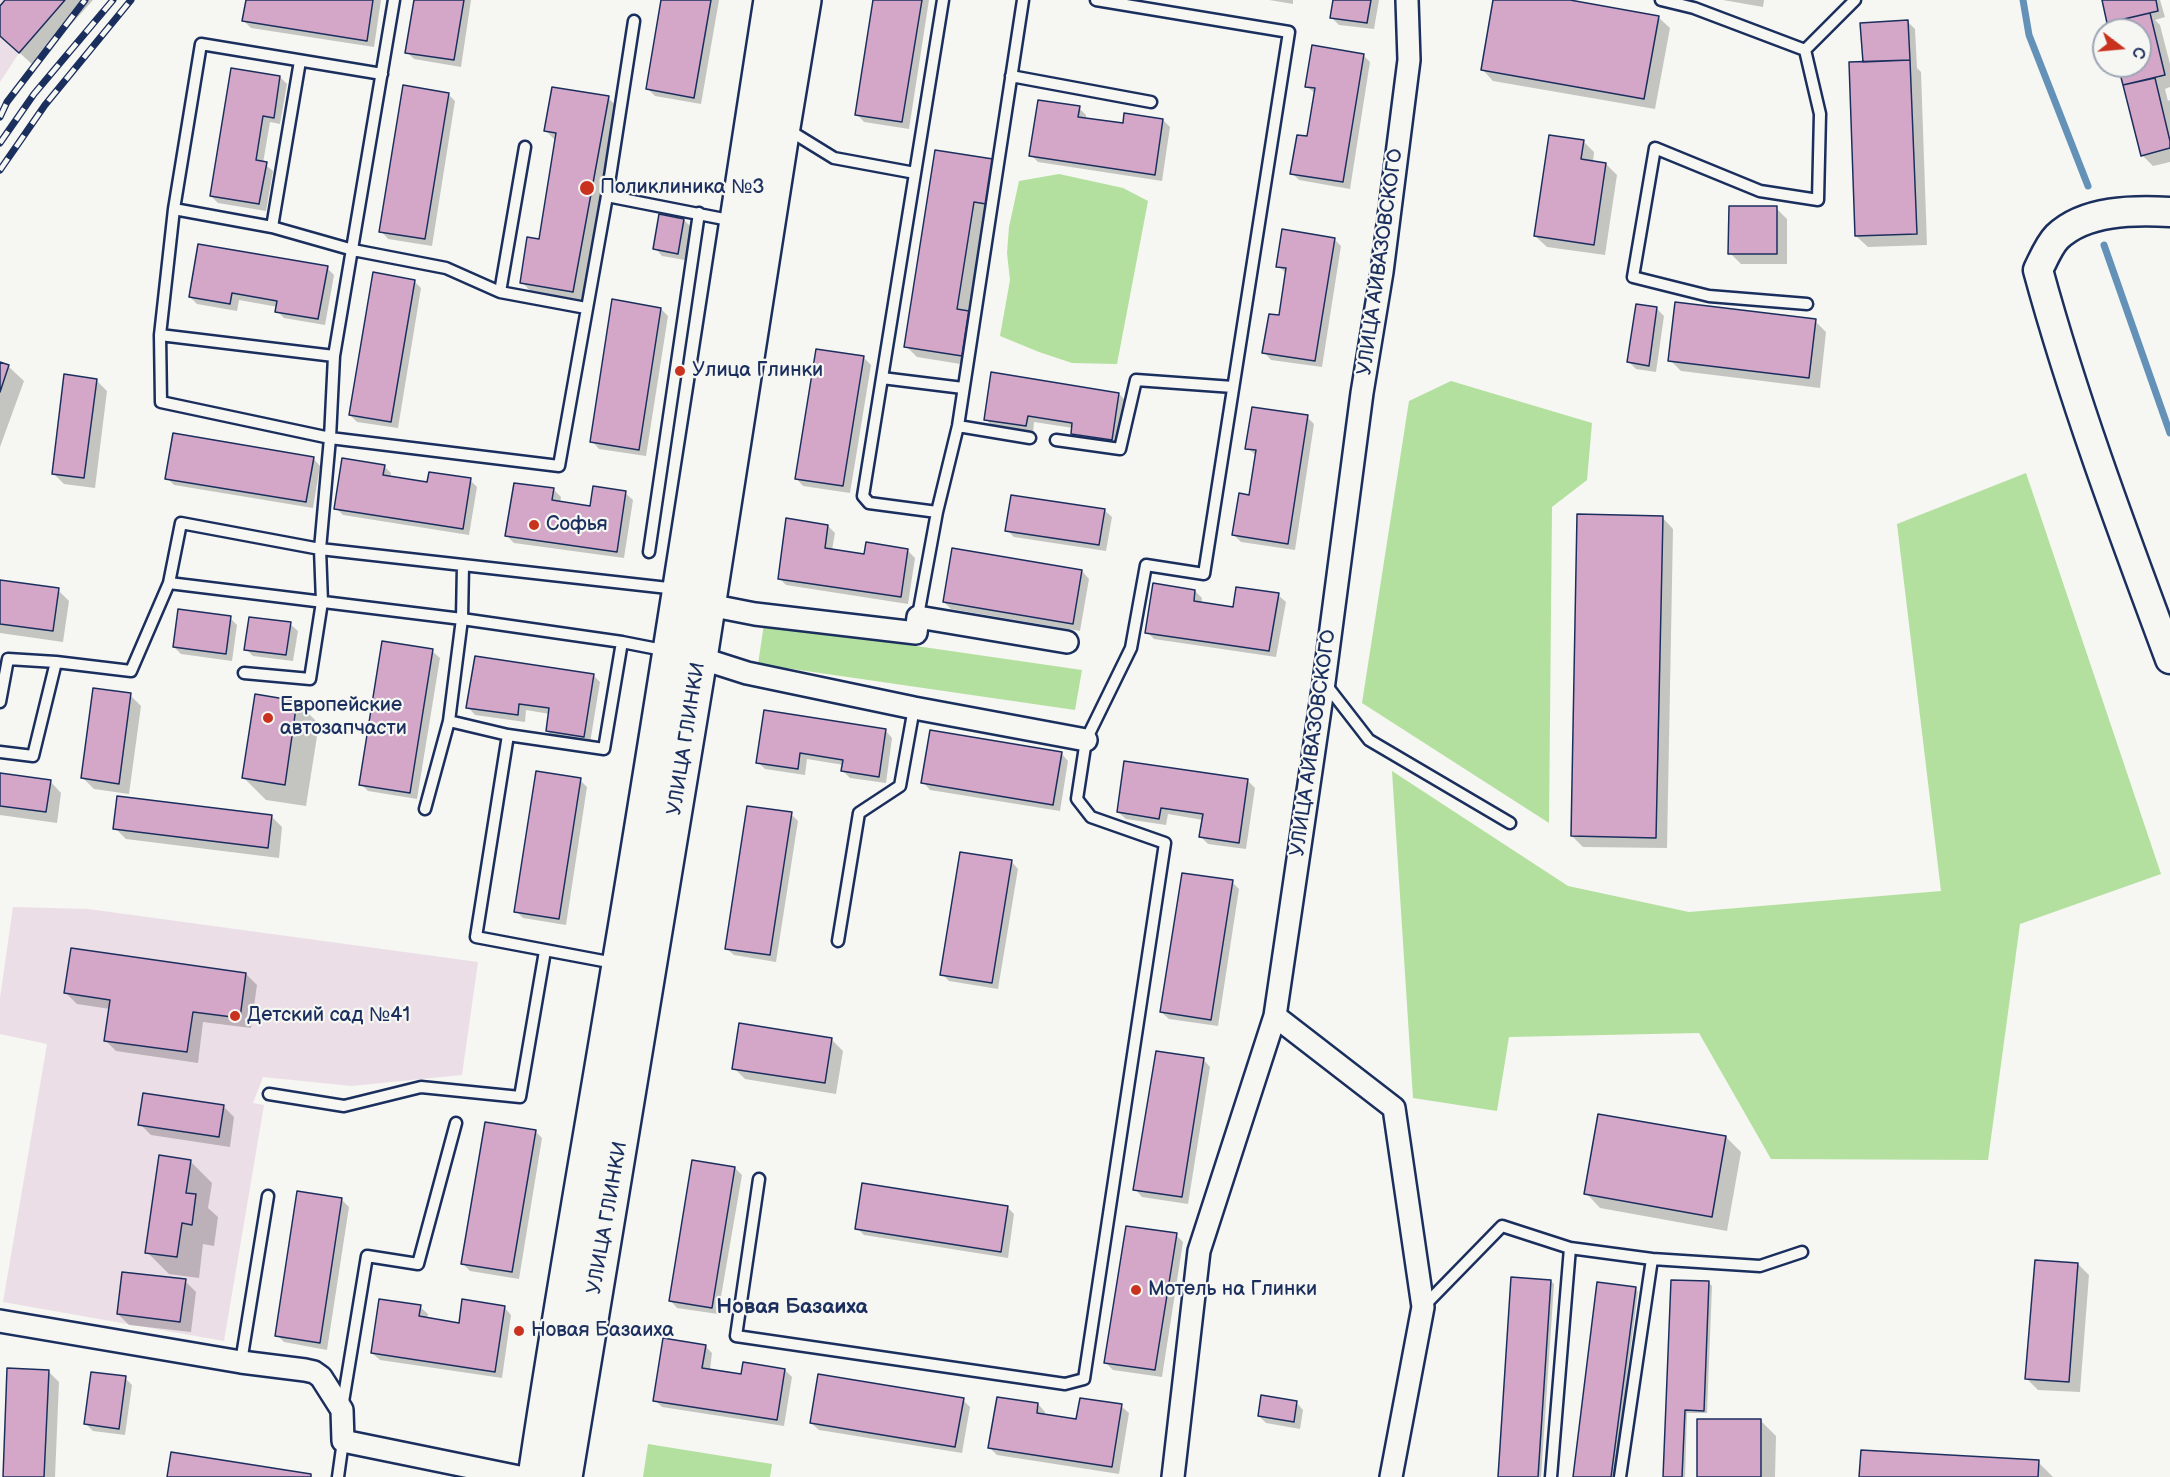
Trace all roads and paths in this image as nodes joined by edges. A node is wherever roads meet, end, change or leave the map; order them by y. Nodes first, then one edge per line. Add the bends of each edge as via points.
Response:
1 (394, 0) edge
2 (771, 0) edge
3 (804, 0) edge
4 (944, 0) edge
5 (1023, 0) edge
6 (1096, 0) edge
7 (1407, 0) edge
8 (1661, 0) edge
9 (1855, 0) edge
10 (634, 21) dead end
11 (1805, 50) junction
12 (300, 61) junction
13 (382, 74) junction
14 (1011, 76) junction
15 (1151, 102) dead end
16 (783, 127) junction
17 (525, 147) dead end
18 (915, 173) junction
19 (607, 196) junction
20 (2168, 208) edge
21 (174, 209) junction
22 (699, 213) junction
23 (752, 224) junction
24 (272, 227) junction
25 (353, 250) junction
26 (500, 292) junction
27 (1807, 304) dead end
28 (585, 308) junction
29 (160, 335) junction
30 (334, 356) junction
31 (882, 378) junction
32 (1233, 387) junction
33 (963, 388) junction
34 (958, 426) junction
35 (330, 438) junction
36 (1030, 438) dead end
37 (1056, 440) dead end
38 (937, 513) junction
39 (320, 549) junction
40 (649, 552) dead end
41 (463, 565) junction
42 (169, 584) junction
43 (680, 589) junction
44 (322, 602) junction
45 (709, 605) junction
46 (462, 619) junction
47 (917, 625) junction
48 (622, 642) junction
49 (1067, 642) dead end
50 (685, 654) junction
51 (2170, 659) edge
52 (56, 662) junction
53 (244, 673) dead end
54 (1324, 682) junction
55 (0, 702) edge
56 (914, 708) junction
57 (449, 721) junction
58 (508, 735) junction
59 (1086, 740) junction
60 (0, 752) edge
61 (425, 809) dead end
62 (1510, 822) dead end
63 (838, 941) dead end
64 (545, 951) junction
65 (619, 964) junction
66 (1275, 1016) junction
67 (269, 1094) dead end
68 (456, 1123) dead end
69 (600, 1171) junction
70 (759, 1179) dead end
71 (267, 1196) dead end
72 (1570, 1248) junction
73 (1802, 1252) dead end
74 (1652, 1259) junction
75 (1423, 1307) junction
76 (0, 1321) edge
77 (241, 1362) junction
78 (342, 1410) junction
79 (344, 1441) junction
80 (338, 1477) edge
81 (519, 1477) edge
82 (535, 1477) edge
83 (565, 1477) edge
84 (1173, 1477) edge
85 (1391, 1477) edge
86 (1551, 1477) edge
87 (1620, 1477) edge

1 - 13 lane
2 - 23 highway, УЛИЦА ГЛИНКИ
3 - 16 highway, УЛИЦА ГЛИНКИ
4 - 18 lane
5 - 14 lane
6 - 32 lane via 1289,32
7 - 54 street, УЛИЦА АЙВАЗОВСКОГО via 1409,60
8 - 11 lane via 1694,8
9 - 11 lane
10 - 19 lane
11 - 27 lane via 1820,114 1818,200 1760,191 1655,148 1633,277 1709,296
12 - 13 lane
12 - 21 lane via 201,44
12 - 24 lane
13 - 25 lane
14 - 15 lane
14 - 33 lane
16 - 18 lane via 834,158
16 - 23 highway, УЛИЦА ГЛИНКИ
17 - 26 lane
18 - 31 lane
19 - 22 lane
19 - 28 lane
20 - 51 main road via 2113,213 2076,222 2056,238 2038,270 2114,508
21 - 24 lane
21 - 29 lane
22 - 23 lane
22 - 40 lane
23 - 43 highway, УЛИЦА ГЛИНКИ
23 - 45 highway, УЛИЦА ГЛИНКИ
24 - 25 lane
25 - 26 lane via 446,268
25 - 30 lane
26 - 28 lane
28 - 35 lane via 559,466
29 - 30 lane
29 - 35 lane via 161,402
30 - 35 lane
31 - 33 lane
31 - 38 lane via 863,496 869,503
32 - 37 lane via 1136,380 1120,449
32 - 59 lane via 1204,574 1146,565 1131,648
33 - 34 lane
34 - 36 lane
34 - 38 lane
35 - 39 lane
38 - 47 lane
39 - 41 lane
39 - 42 lane via 181,523
39 - 44 lane
41 - 43 lane
41 - 46 lane
42 - 44 lane
42 - 52 lane via 131,671
43 - 50 highway, УЛИЦА ГЛИНКИ
44 - 46 lane
44 - 53 lane via 310,679
45 - 47 street via 755,615
45 - 50 highway, УЛИЦА ГЛИНКИ
46 - 48 lane
46 - 57 lane
47 - 49 street
48 - 50 lane
48 - 58 lane via 604,749
50 - 56 street via 747,674
50 - 65 highway, УЛИЦА ГЛИНКИ
50 - 69 highway, УЛИЦА ГЛИНКИ
52 - 55 lane via 8,659
52 - 60 lane via 33,756
54 - 62 lane via 1369,740
54 - 66 street, УЛИЦА АЙВАЗОВСКОГО
56 - 59 street
56 - 63 lane via 900,786 859,813
57 - 58 lane
57 - 61 lane
58 - 64 lane via 476,937
59 - 70 lane via 1077,799 1091,817 1165,843 1084,1378 1065,1384 736,1336
64 - 65 lane
64 - 67 lane via 520,1097 421,1087 344,1106
65 - 69 highway, УЛИЦА ГЛИНКИ
66 - 75 street via 1394,1108
66 - 84 street, УЛИЦА АЙВАЗОВСКОГО via 1199,1251
68 - 78 lane via 418,1264 367,1256
69 - 82 highway, УЛИЦА ГЛИНКИ via 577,1221
69 - 83 highway, УЛИЦА ГЛИНКИ
71 - 77 lane
72 - 74 lane
72 - 75 lane via 1502,1226
72 - 86 lane
73 - 74 lane via 1760,1266
74 - 87 lane
75 - 85 street
76 - 77 street
77 - 78 street via 314,1372
78 - 79 street
79 - 80 lane
79 - 81 street

